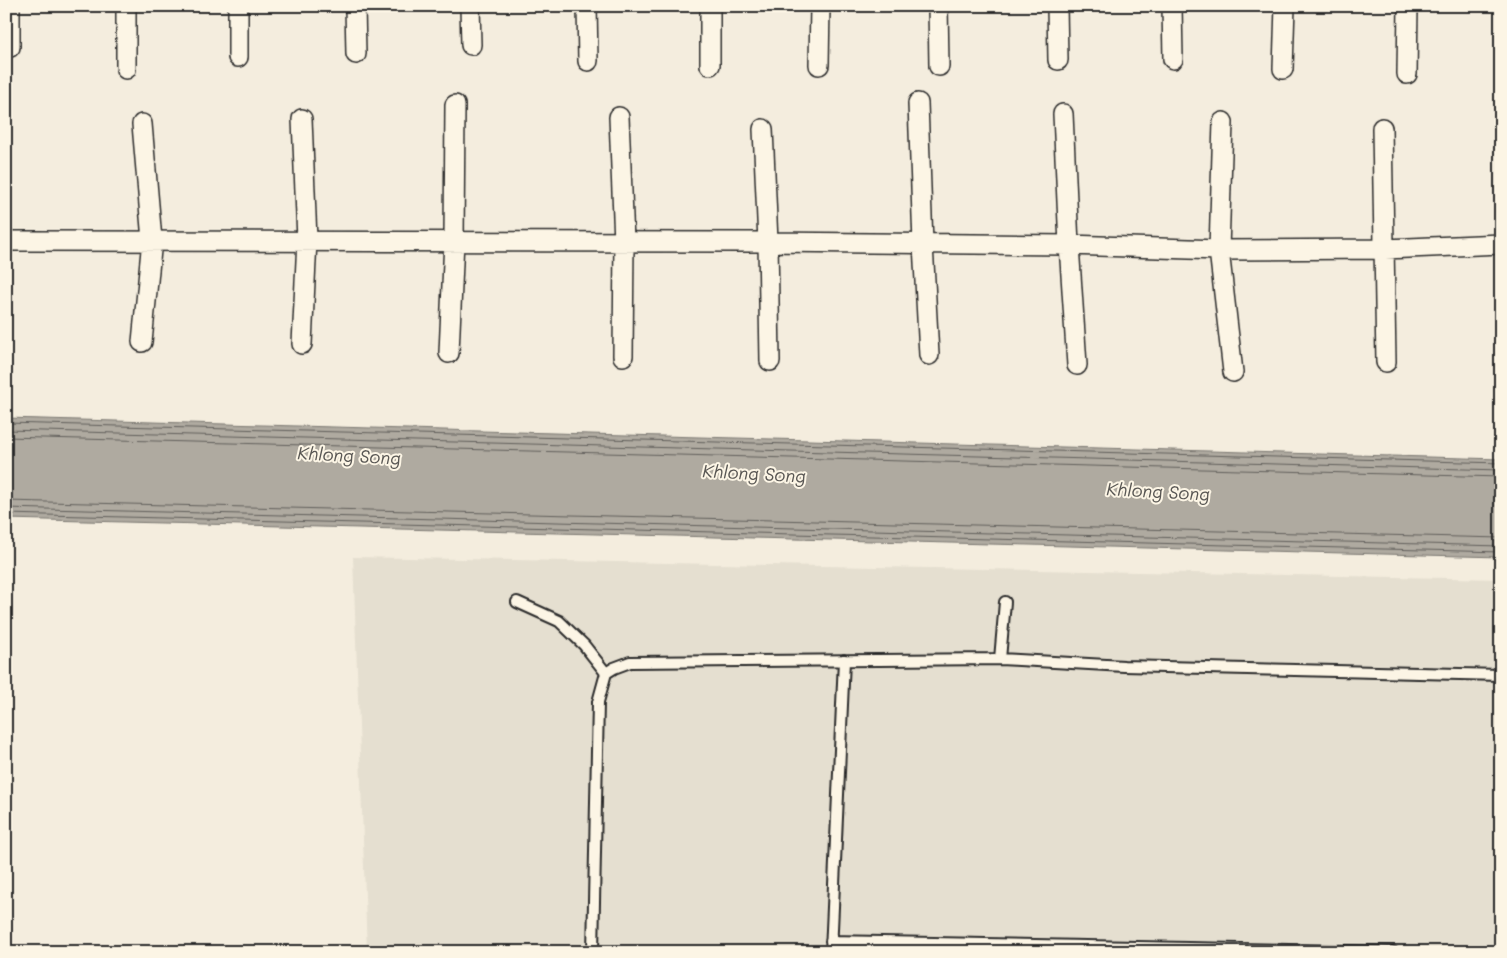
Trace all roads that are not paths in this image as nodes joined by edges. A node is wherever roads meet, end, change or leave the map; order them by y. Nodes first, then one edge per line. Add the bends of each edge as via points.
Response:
1 (10, 6) edge
2 (126, 6) edge
3 (238, 6) edge
4 (355, 6) edge
5 (470, 6) edge
6 (587, 6) edge
7 (710, 6) edge
8 (820, 6) edge
9 (938, 6) edge
10 (1057, 6) edge
11 (1172, 6) edge
12 (1285, 6) edge
13 (1408, 6) edge
14 (471, 45) dead end
15 (10, 47) dead end
16 (356, 54) dead end
17 (238, 57) dead end
18 (1173, 59) dead end
19 (1058, 60) dead end
20 (588, 61) dead end
21 (710, 65) dead end
22 (819, 65) dead end
23 (940, 66) dead end
24 (126, 69) dead end
25 (1283, 69) dead end
26 (1407, 74) dead end
27 (918, 103) dead end
28 (455, 105) dead end
29 (1063, 114) dead end
30 (619, 117) dead end
31 (302, 119) dead end
32 (1223, 122) dead end
33 (142, 124) dead end
34 (1382, 128) dead end
35 (763, 129) dead end
36 (152, 240) junction
37 (307, 240) junction
38 (454, 240) junction
39 (6, 241) edge
40 (624, 242) junction
41 (768, 242) junction
42 (923, 244) junction
43 (1501, 244) edge
44 (1069, 246) junction
45 (1385, 249) junction
46 (1220, 250) junction
47 (142, 342) dead end
48 (302, 344) dead end
49 (449, 353) dead end
50 (929, 355) dead end
51 (623, 356) dead end
52 (770, 361) dead end
53 (1386, 362) dead end
54 (1077, 365) dead end
55 (1233, 372) dead end
56 (517, 602) dead end
57 (1005, 602) dead end
58 (1000, 659) junction
59 (844, 660) junction
60 (606, 673) junction
61 (1501, 675) edge
62 (831, 941) junction
63 (593, 952) edge
64 (831, 952) edge
65 (1393, 952) edge

1 - 15 street
2 - 24 street
3 - 17 street
4 - 16 street
5 - 14 street
6 - 20 street
7 - 21 street
8 - 22 street
9 - 23 street
10 - 19 street
11 - 18 street
12 - 25 street
13 - 26 street
27 - 42 street
28 - 38 street
29 - 44 street
30 - 40 street
31 - 37 street
32 - 46 street
33 - 36 street
34 - 45 street
35 - 41 street
36 - 37 street
36 - 39 street
36 - 47 street
37 - 38 street
37 - 48 street
38 - 40 street
38 - 49 street
40 - 41 street
40 - 51 street
41 - 42 street
41 - 52 street
42 - 44 street
42 - 50 street
43 - 45 street
44 - 46 street
44 - 54 street
45 - 46 street
45 - 53 street
46 - 55 street
56 - 60 lane via 559,622 584,645
57 - 58 lane
58 - 59 lane
58 - 61 lane via 1124,666
59 - 60 lane via 630,662
59 - 62 lane
60 - 63 lane via 598,702
62 - 64 lane
62 - 65 lane

